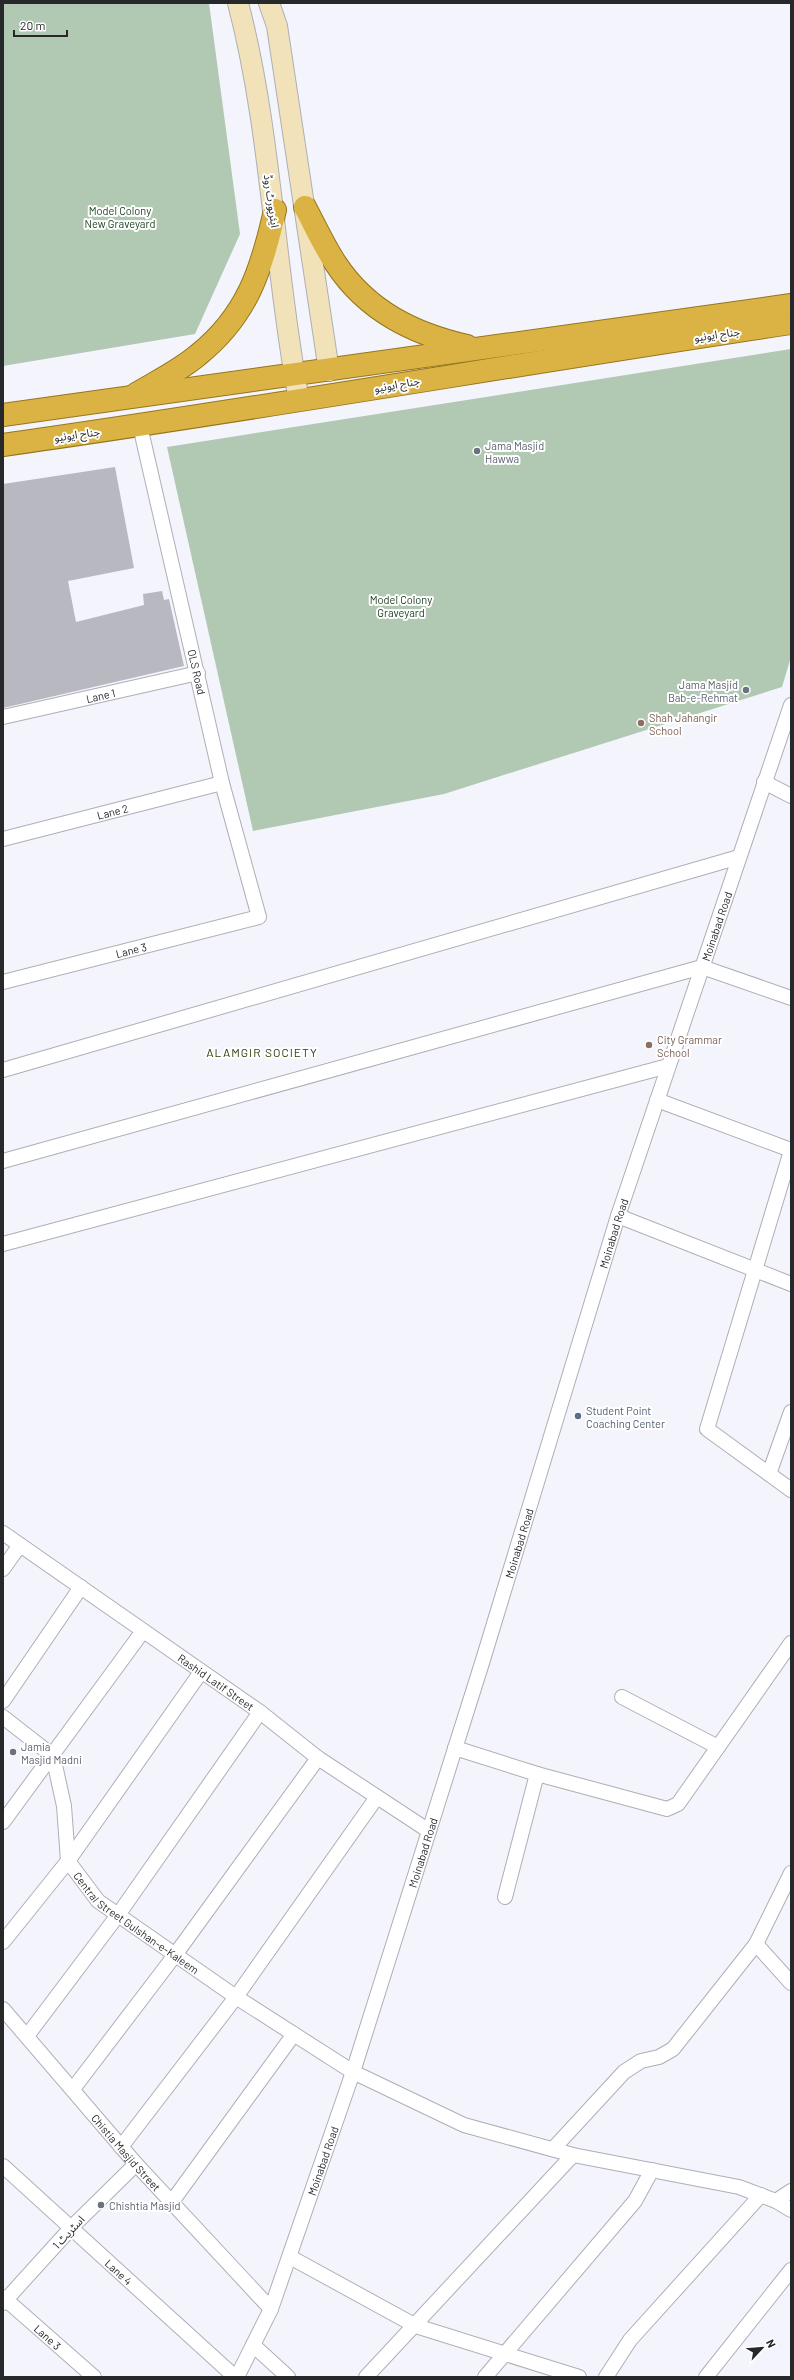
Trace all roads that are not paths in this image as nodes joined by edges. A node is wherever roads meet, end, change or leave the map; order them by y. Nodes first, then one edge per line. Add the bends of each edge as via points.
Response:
1 (238, 3) edge
2 (269, 3) edge
3 (305, 207) junction
4 (275, 210) junction
5 (791, 304) edge
6 (791, 323) edge
7 (481, 349) junction
8 (329, 371) junction
9 (295, 376) junction
10 (128, 399) junction
11 (299, 400) junction
12 (3, 415) edge
13 (140, 426) junction
14 (3, 445) edge
15 (198, 673) junction
16 (791, 705) edge
17 (3, 717) edge
18 (764, 782) junction
19 (222, 783) junction
20 (791, 796) edge
21 (3, 839) edge
22 (739, 857) junction
23 (259, 918) joint
24 (702, 967) junction
25 (3, 982) edge
26 (791, 998) edge
27 (668, 1066) junction
28 (3, 1070) edge
29 (657, 1100) junction
30 (791, 1151) edge
31 (3, 1161) edge
32 (618, 1216) junction
33 (3, 1244) edge
34 (755, 1270) junction
35 (791, 1284) edge
36 (791, 1412) edge
37 (769, 1474) junction
38 (791, 1490) edge
39 (3, 1533) edge
40 (20, 1545) junction
41 (3, 1568) edge
42 (82, 1587) junction
43 (143, 1631) junction
44 (791, 1644) edge
45 (201, 1672) junction
46 (622, 1697) dead end
47 (3, 1701) edge
48 (260, 1712) junction
49 (3, 1717) edge
50 (718, 1747) junction
51 (455, 1748) junction
52 (54, 1756) junction
53 (318, 1758) junction
54 (536, 1774) junction
55 (377, 1797) junction
56 (3, 1822) edge
57 (429, 1830) junction
58 (68, 1861) junction
59 (791, 1873) edge
60 (505, 1897) dead end
61 (118, 1915) junction
62 (3, 1942) edge
63 (756, 1944) junction
64 (175, 1955) junction
65 (791, 1983) edge
66 (236, 1997) junction
67 (3, 2009) edge
68 (294, 2034) junction
69 (27, 2036) junction
70 (353, 2072) junction
71 (73, 2089) junction
72 (121, 2146) junction
73 (553, 2149) junction
74 (573, 2155) junction
75 (136, 2164) junction
76 (3, 2166) edge
77 (652, 2170) junction
78 (791, 2191) edge
79 (760, 2195) junction
80 (776, 2201) junction
81 (172, 2203) junction
82 (791, 2210) edge
83 (72, 2227) junction
84 (290, 2257) junction
85 (791, 2270) edge
86 (4, 2300) edge
87 (271, 2309) junction
88 (416, 2326) junction
89 (253, 2345) junction
90 (505, 2355) junction
91 (94, 2377) edge
92 (236, 2377) edge
93 (288, 2377) edge
94 (366, 2377) edge
95 (485, 2377) edge
96 (579, 2377) edge
97 (606, 2377) edge
98 (706, 2377) edge

1 - 4 main road, ایئرپورٹ روڈ via 248,39
2 - 3 main road via 276,26
3 - 7 highway via 335,264 353,287 371,304 393,320 414,330 438,339
3 - 8 main road
4 - 9 main road, ایئرپورٹ روڈ via 282,288
4 - 10 highway via 256,280 241,308 225,330 198,356
5 - 7 highway, جناح ایونیو
6 - 11 highway, جناح ایونیو via 547,359
7 - 8 highway, جناح ایونیو
8 - 9 highway, جناح ایونیو
9 - 10 highway, جناح ایونیو
9 - 11 main road, ایئرپورٹ روڈ
10 - 12 highway, جناح ایونیو
11 - 13 highway, جناح ایونیو
13 - 14 highway, جناح ایونیو
13 - 15 street, OLS Road
15 - 17 street, Lane 1
15 - 19 street, OLS Road
16 - 18 street, Moinabad Road
18 - 20 street
18 - 22 street, Moinabad Road
19 - 21 street, Lane 2
19 - 23 street, OLS Road
22 - 24 street, Moinabad Road
22 - 28 street
23 - 25 street, Lane 3
24 - 26 street
24 - 27 street, Moinabad Road
24 - 31 street
27 - 29 street, Moinabad Road
27 - 33 street
29 - 30 street
29 - 32 street, Moinabad Road
30 - 34 street
32 - 34 street
32 - 51 street, Moinabad Road
34 - 35 street
34 - 37 street via 707,1429
36 - 37 street
37 - 38 street
39 - 40 street, Rashid Latif Street
40 - 41 street
40 - 42 street, Rashid Latif Street
42 - 43 street, Rashid Latif Street
42 - 47 street
43 - 45 street, Rashid Latif Street
43 - 52 street
44 - 50 street
45 - 48 street, Rashid Latif Street
45 - 58 street
46 - 50 street
48 - 53 street, Rashid Latif Street
48 - 61 street
49 - 52 street
50 - 54 street via 678,1804 667,1809
51 - 54 street
51 - 57 street, Moinabad Road
52 - 56 street
52 - 58 street, Central Street Gulshan-e-Kaleem via 64,1806
53 - 55 street, Rashid Latif Street
53 - 64 street
54 - 60 street
55 - 57 street, Rashid Latif Street
55 - 66 street
57 - 70 street, Moinabad Road
58 - 61 street, Central Street Gulshan-e-Kaleem via 98,1901
58 - 62 street
59 - 63 street
61 - 64 street, Central Street Gulshan-e-Kaleem
61 - 69 street
63 - 65 street
63 - 73 street via 673,2049 642,2061 624,2072
64 - 66 street, Central Street Gulshan-e-Kaleem
64 - 71 street
66 - 68 street, Central Street Gulshan-e-Kaleem
66 - 72 street
67 - 69 street, Chistia Masjid Street
68 - 70 street, Central Street Gulshan-e-Kaleem
68 - 81 street
69 - 71 street, Chistia Masjid Street
70 - 73 street, Central Street Gulshan-e-Kaleem via 464,2125
70 - 84 street, Moinabad Road
71 - 72 street, Chistia Masjid Street
72 - 75 street, Chistia Masjid Street
73 - 74 street, Central Street Gulshan-e-Kaleem
74 - 77 street, Central Street Gulshan-e-Kaleem
74 - 88 street
75 - 81 street, Chistia Masjid Street
75 - 83 street, اسٹریٹ 1
76 - 83 street, Lane 4
77 - 79 street, Central Street Gulshan-e-Kaleem via 739,2187
77 - 90 street via 635,2201
78 - 80 street
79 - 80 street, Central Street Gulshan-e-Kaleem
79 - 97 street via 630,2340
80 - 82 street, Central Street Gulshan-e-Kaleem
81 - 87 street, Chistia Masjid Street
83 - 86 street, اسٹریٹ 1
83 - 92 street, Lane 4
84 - 87 street, Moinabad Road
84 - 88 street
85 - 98 street
86 - 91 street, Lane 3
87 - 89 street, Moinabad Road
88 - 90 street
88 - 94 street
89 - 92 street, Moinabad Road
89 - 93 street
90 - 95 street
90 - 96 street

